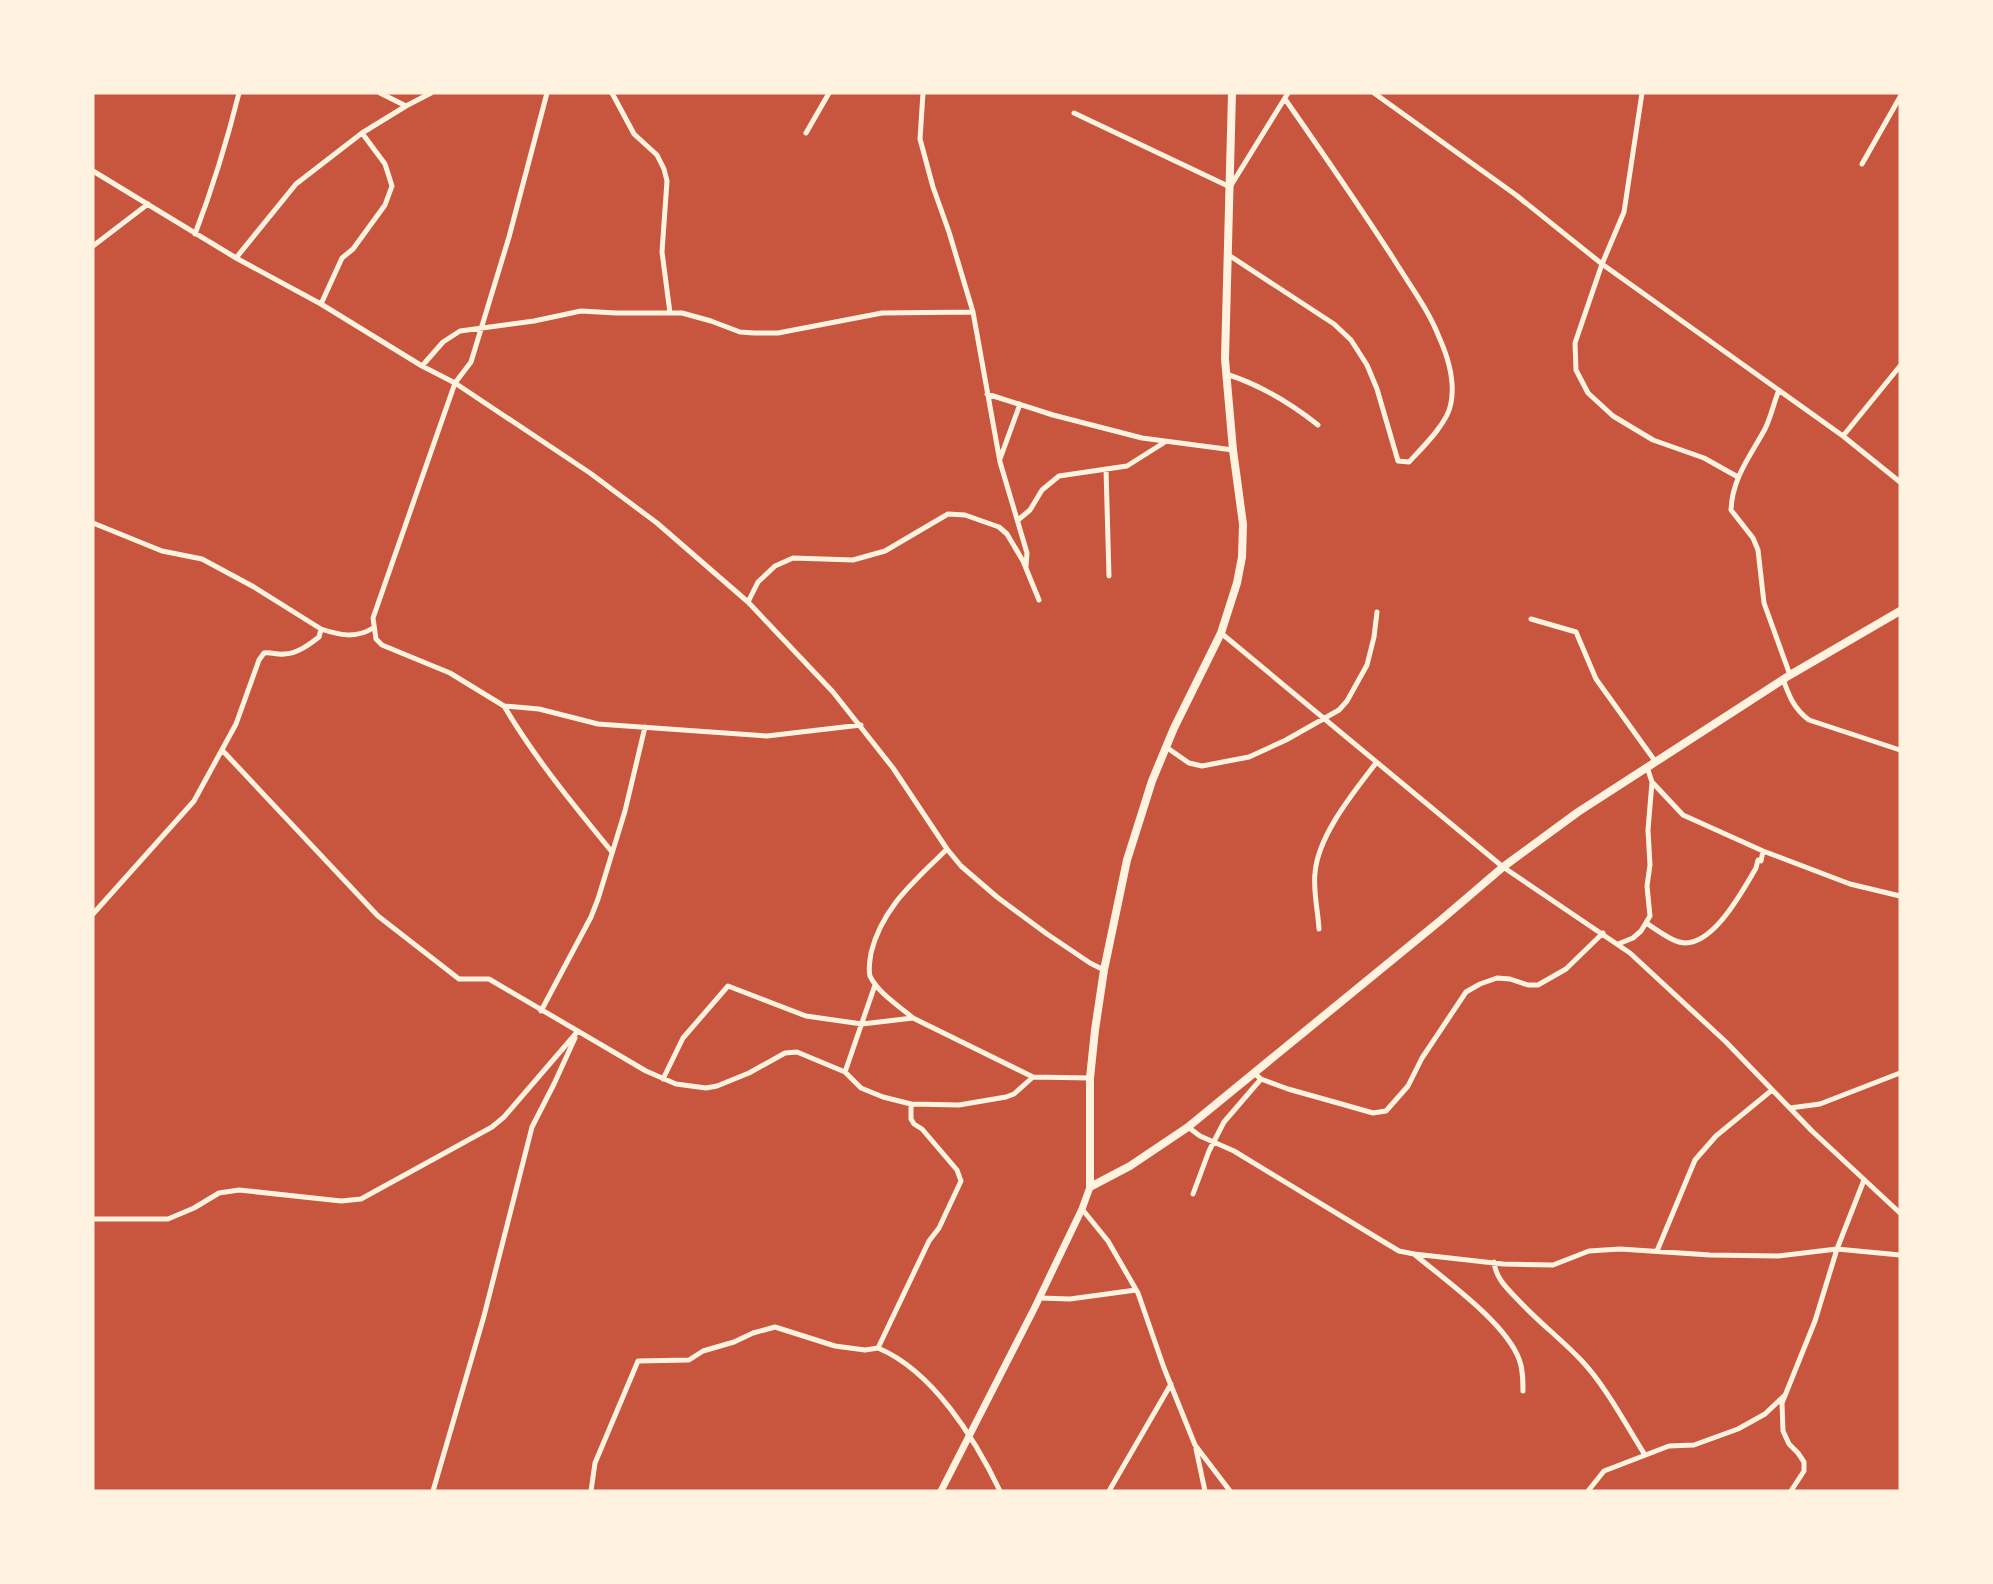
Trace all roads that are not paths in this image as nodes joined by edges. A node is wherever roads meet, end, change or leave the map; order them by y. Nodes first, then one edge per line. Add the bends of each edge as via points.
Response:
1 (239, 93) edge
2 (380, 93) edge
3 (431, 93) edge
4 (547, 93) edge
5 (612, 93) edge
6 (829, 93) edge
7 (923, 93) edge
8 (1232, 93) edge
9 (1374, 93) edge
10 (1642, 93) edge
11 (1287, 96) edge
12 (1899, 99) edge
13 (406, 106) junction
14 (1074, 113) dead end
15 (362, 133) junction
16 (806, 133) dead end
17 (1862, 164) dead end
18 (93, 171) edge
19 (1230, 187) junction
20 (148, 204) junction
21 (195, 234) junction
22 (93, 246) edge
23 (1227, 254) junction
24 (236, 258) junction
25 (1602, 264) junction
26 (321, 304) junction
27 (973, 312) junction
28 (670, 313) junction
29 (481, 329) junction
30 (422, 366) junction
31 (1900, 366) edge
32 (1226, 374) junction
33 (455, 383) junction
34 (1779, 390) junction
35 (987, 394) junction
36 (1020, 404) junction
37 (1318, 425) dead end
38 (1843, 436) junction
39 (1165, 441) junction
40 (1233, 450) junction
41 (1000, 462) junction
42 (1106, 469) junction
43 (1738, 477) junction
44 (1900, 482) edge
45 (1018, 520) junction
46 (93, 523) edge
47 (1026, 567) junction
48 (1109, 576) dead end
49 (1039, 600) dead end
50 (748, 602) junction
51 (1900, 611) edge
52 (1377, 612) dead end
53 (1531, 619) dead end
54 (373, 628) junction
55 (321, 629) junction
56 (1221, 633) junction
57 (1786, 677) junction
58 (504, 706) junction
59 (1323, 718) junction
60 (861, 725) junction
61 (645, 728) junction
62 (1166, 747) junction
63 (222, 750) junction
64 (1900, 750) edge
65 (1655, 761) junction
66 (1376, 763) junction
67 (1647, 767) junction
68 (1652, 782) junction
69 (947, 849) junction
70 (1763, 851) junction
71 (612, 852) junction
72 (1503, 867) junction
73 (1900, 896) edge
74 (93, 914) edge
75 (1646, 923) junction
76 (1319, 929) dead end
77 (1603, 933) junction
78 (1618, 944) junction
79 (1104, 970) junction
80 (875, 985) junction
81 (541, 1011) junction
82 (913, 1018) junction
83 (862, 1024) junction
84 (578, 1030) junction
85 (844, 1072) junction
86 (1900, 1073) edge
87 (1258, 1076) junction
88 (1033, 1077) junction
89 (1090, 1078) junction
90 (663, 1079) junction
91 (1772, 1090) junction
92 (911, 1104) junction
93 (1790, 1108) junction
94 (1188, 1127) junction
95 (1214, 1142) junction
96 (1864, 1180) junction
97 (1090, 1187) junction
98 (1193, 1194) dead end
99 (1082, 1209) junction
100 (1900, 1213) edge
101 (93, 1219) edge
102 (1837, 1249) junction
103 (1657, 1251) junction
104 (1414, 1254) junction
105 (1900, 1255) edge
106 (1494, 1262) junction
107 (1136, 1290) junction
108 (1040, 1298) junction
109 (878, 1348) junction
110 (1171, 1384) junction
111 (1523, 1391) dead end
112 (1785, 1395) junction
113 (969, 1438) junction
114 (1195, 1445) junction
115 (1645, 1455) junction
116 (433, 1491) edge
117 (591, 1491) edge
118 (941, 1491) edge
119 (1000, 1491) edge
120 (1109, 1491) edge
121 (1205, 1491) edge
122 (1230, 1491) edge
123 (1588, 1491) edge
124 (1791, 1491) edge

1 - 21 street via 227,145
2 - 13 street
3 - 13 street
4 - 29 street
5 - 28 street via 634,134 657,155 664,169 667,182 662,252
6 - 16 street
7 - 27 street via 920,139
8 - 19 main road
9 - 25 street via 1516,195
10 - 25 street via 1624,212
11 - 19 street
11 - 23 street via 1429,314 1440,338 1452,384 1451,405 1423,448 1408,462 1398,461 1377,389 1351,340 1334,324
12 - 17 street
13 - 15 street
14 - 19 street
15 - 24 street via 296,184
15 - 26 street via 385,165 392,186 389,197 353,249 342,258
18 - 20 street
19 - 23 main road
20 - 21 street
20 - 22 street
21 - 24 street
23 - 32 main road
24 - 26 street
25 - 34 street
25 - 43 street via 1575,343 1576,370 1588,393 1613,416 1645,436 1711,461
26 - 30 street
27 - 28 street via 882,313 778,333 740,332 682,313
27 - 35 street
28 - 29 street via 581,311
29 - 30 street via 451,336
29 - 33 street via 471,362
30 - 33 street
31 - 38 street
32 - 37 street via 1268,391
32 - 40 main road
33 - 50 street via 590,473
33 - 54 street via 373,618
34 - 38 street
34 - 43 street via 1765,428
35 - 36 street
35 - 41 street
36 - 39 street
36 - 41 street
38 - 44 street
39 - 40 street
39 - 42 street via 1127,466
40 - 56 main road via 1243,524 1242,557 1238,584
41 - 45 street
42 - 45 street via 1059,476
42 - 48 street
43 - 57 street via 1731,510 1754,538 1758,550 1764,603
45 - 47 street via 1027,553
46 - 55 street via 162,551 202,559
47 - 49 street
47 - 50 street via 999,527 965,515 948,514 885,551 854,560 793,558 775,566 758,582
50 - 60 street
51 - 57 main road
52 - 59 street via 1366,665 1347,701
53 - 65 street via 1576,632 1596,679
54 - 55 street via 352,636
54 - 58 street via 382,645 450,673
55 - 63 street via 319,636 294,652 264,653
56 - 59 street
56 - 62 main road
57 - 64 street via 1793,705 1809,720
57 - 65 main road
58 - 61 street via 598,724
58 - 71 street via 550,777
59 - 62 street via 1249,757 1202,766 1189,763
59 - 66 street
60 - 61 street via 767,736
60 - 69 street
61 - 71 street
62 - 79 main road via 1140,813
63 - 74 street via 194,801
63 - 81 street via 378,916 459,979 489,979
65 - 67 main road
66 - 72 street
66 - 76 street via 1337,818 1317,856 1314,875
67 - 68 street
67 - 72 main road
68 - 70 street via 1683,815
68 - 75 street via 1647,886 1651,906
69 - 79 street via 997,897
69 - 80 street via 893,904 876,933 869,972
70 - 73 street via 1850,884
70 - 75 street via 1761,861 1758,860 1717,927 1696,941 1680,943
71 - 81 street via 591,917
72 - 77 street
72 - 87 main road
75 - 78 street via 1633,938
77 - 78 street
77 - 87 street via 1566,969 1538,985 1497,978 1466,992 1408,1086 1386,1111 1373,1113
78 - 91 street via 1703,1020
79 - 89 main road
80 - 82 street
80 - 83 street
81 - 84 street
82 - 83 street
82 - 88 street
83 - 85 street
83 - 90 street via 806,1016 728,986 683,1038
84 - 90 street
84 - 101 street via 492,1127 361,1198 341,1201 239,1190 219,1193 168,1219
84 - 116 street via 532,1127 484,1316
85 - 90 street via 797,1052 785,1053 717,1086 695,1088
85 - 92 street via 861,1088
86 - 93 street via 1820,1104
87 - 94 main road
87 - 95 street via 1230,1112
88 - 89 street
88 - 92 street via 1006,1097 959,1105
89 - 97 main road
91 - 93 street
91 - 103 street via 1716,1136 1695,1160
92 - 109 street via 914,1125 922,1129 957,1170 961,1181
93 - 96 street
94 - 95 street
94 - 97 main road
95 - 98 street
95 - 104 street via 1399,1251
96 - 100 street
96 - 102 street
97 - 99 street
99 - 107 street via 1108,1241
99 - 108 street
102 - 103 street via 1778,1256
102 - 105 street
102 - 112 street via 1819,1310
103 - 106 street via 1589,1251 1553,1265
104 - 106 street
104 - 111 street via 1494,1322 1510,1343 1522,1371
106 - 115 street via 1495,1273 1503,1284 1581,1360
107 - 108 street via 1070,1299
107 - 110 street
108 - 113 street
109 - 113 street via 896,1356 924,1381
109 - 117 street via 835,1346 775,1327 703,1351 688,1360 638,1361 595,1463
110 - 114 street
110 - 120 street
112 - 115 street via 1765,1414 1738,1429 1695,1445 1669,1446
112 - 124 street via 1783,1431 1804,1462 1804,1471
113 - 118 street
113 - 119 street
114 - 121 street
114 - 122 street
115 - 123 street via 1604,1471

